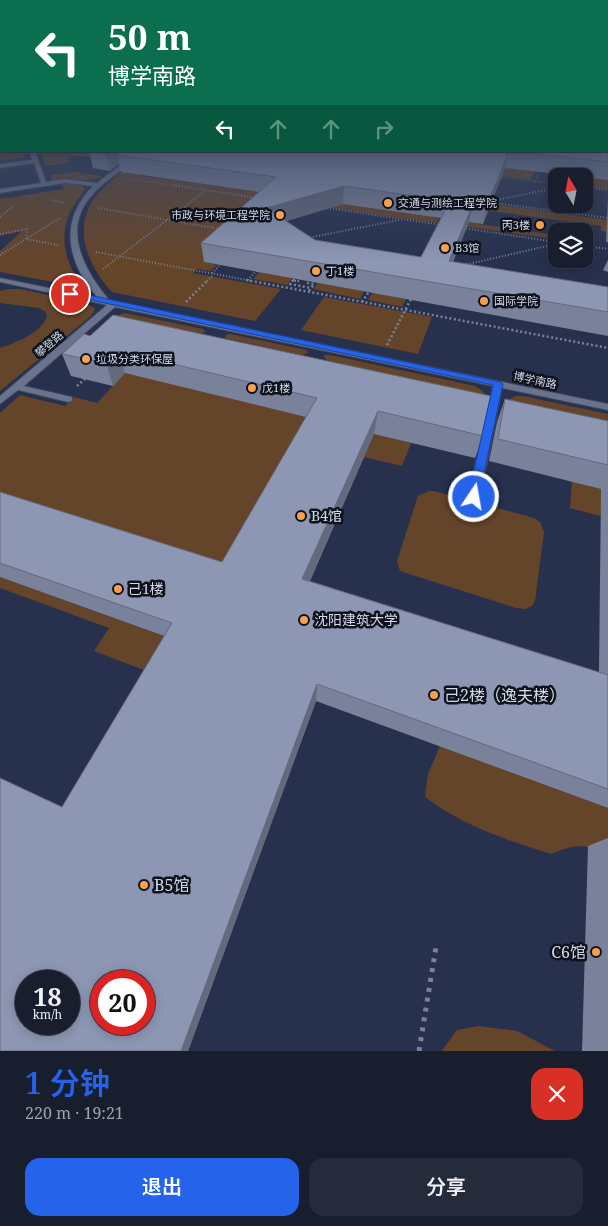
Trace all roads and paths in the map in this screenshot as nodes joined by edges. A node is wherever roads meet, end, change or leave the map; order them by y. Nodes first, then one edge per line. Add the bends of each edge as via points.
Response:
1 (21, 163) edge
2 (36, 163) edge
3 (540, 163) edge
4 (125, 164) edge
5 (0, 166) edge
6 (109, 176) junction
7 (496, 177) edge
8 (536, 182) junction
9 (548, 183) edge
10 (44, 184) junction
11 (97, 185) junction
12 (221, 186) edge
13 (593, 189) edge
14 (206, 190) junction
15 (548, 190) edge
16 (608, 190) edge
17 (0, 191) edge
18 (214, 191) junction
19 (258, 198) edge
20 (43, 199) dead end
21 (81, 205) junction
22 (318, 207) edge
23 (548, 210) edge
24 (570, 213) edge
25 (608, 218) edge
26 (402, 219) junction
27 (168, 220) junction
28 (443, 225) edge
29 (461, 228) edge
30 (225, 230) edge
31 (0, 234) edge
32 (300, 239) edge
33 (548, 242) edge
34 (548, 245) edge
35 (593, 247) edge
36 (76, 248) junction
37 (608, 249) edge
38 (120, 256) junction
39 (220, 265) edge
40 (462, 265) edge
41 (259, 268) edge
42 (213, 274) junction
43 (0, 280) edge
44 (89, 280) junction
45 (248, 280) junction
46 (299, 281) edge
47 (307, 282) edge
48 (373, 283) edge
49 (311, 288) junction
50 (308, 292) junction
51 (109, 302) junction
52 (186, 302) dead end
53 (362, 302) junction
54 (608, 348) edge
55 (92, 372) edge
56 (498, 384) junction
57 (17, 387) junction
58 (66, 399) joint
59 (0, 401) edge
60 (608, 407) edge
61 (474, 497) dead end
62 (436, 947) dead end
63 (419, 1051) edge

1 - 5 lane
2 - 10 lane
3 - 8 path
4 - 6 lane
6 - 11 lane
6 - 14 path
7 - 8 path
8 - 9 path
10 - 11 lane via 65,181
10 - 17 lane
11 - 21 lane
12 - 18 path
13 - 16 path
14 - 18 path
14 - 27 path
15 - 23 path via 485,202
18 - 19 path
20 - 21 path
21 - 27 path
21 - 36 lane via 75,223
22 - 26 path
24 - 25 path
26 - 28 path
26 - 32 path
27 - 30 path
27 - 38 path
29 - 33 path
31 - 36 path via 25,228 26,239
34 - 40 path
35 - 37 path
36 - 38 path
36 - 44 lane
38 - 42 path
38 - 44 path
39 - 42 path
41 - 45 path
42 - 45 path
42 - 52 path
43 - 51 lane
44 - 51 lane
45 - 50 path
46 - 49 path via 293,280 290,284
47 - 49 path via 314,284
48 - 53 path
49 - 50 path
50 - 53 path
51 - 56 lane, 博学南路
51 - 57 lane, 攀登路
53 - 54 path
55 - 58 path
56 - 60 lane, 博学南路
56 - 61 lane
57 - 58 lane
57 - 59 lane, 攀登路
62 - 63 path

